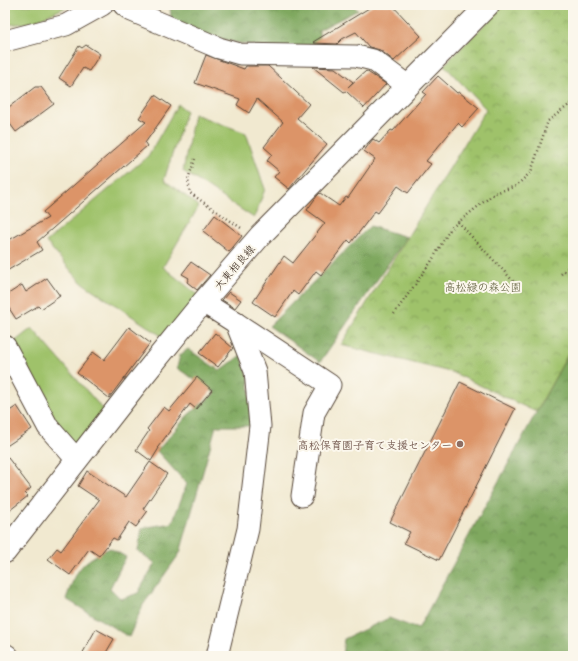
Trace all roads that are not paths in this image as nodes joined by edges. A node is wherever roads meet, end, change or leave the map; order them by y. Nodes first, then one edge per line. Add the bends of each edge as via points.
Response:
1 (102, 5) edge
2 (124, 5) edge
3 (488, 5) edge
4 (5, 41) edge
5 (408, 86) junction
6 (203, 302) junction
7 (236, 323) junction
8 (5, 346) edge
9 (77, 460) junction
10 (302, 496) dead end
11 (5, 552) edge
12 (5, 654) edge
13 (8, 656) edge
14 (217, 656) edge

1 - 4 street via 66,25
2 - 5 street via 132,12 219,48 240,54 356,56 373,60
3 - 5 main road, 大東相良線
5 - 6 main road, 大東相良線 via 258,239
6 - 7 street
6 - 9 main road, 大東相良線
7 - 10 street via 330,385 314,412
7 - 14 street via 255,371 260,426 248,529
8 - 9 street via 48,427
9 - 11 main road, 大東相良線
12 - 13 street

